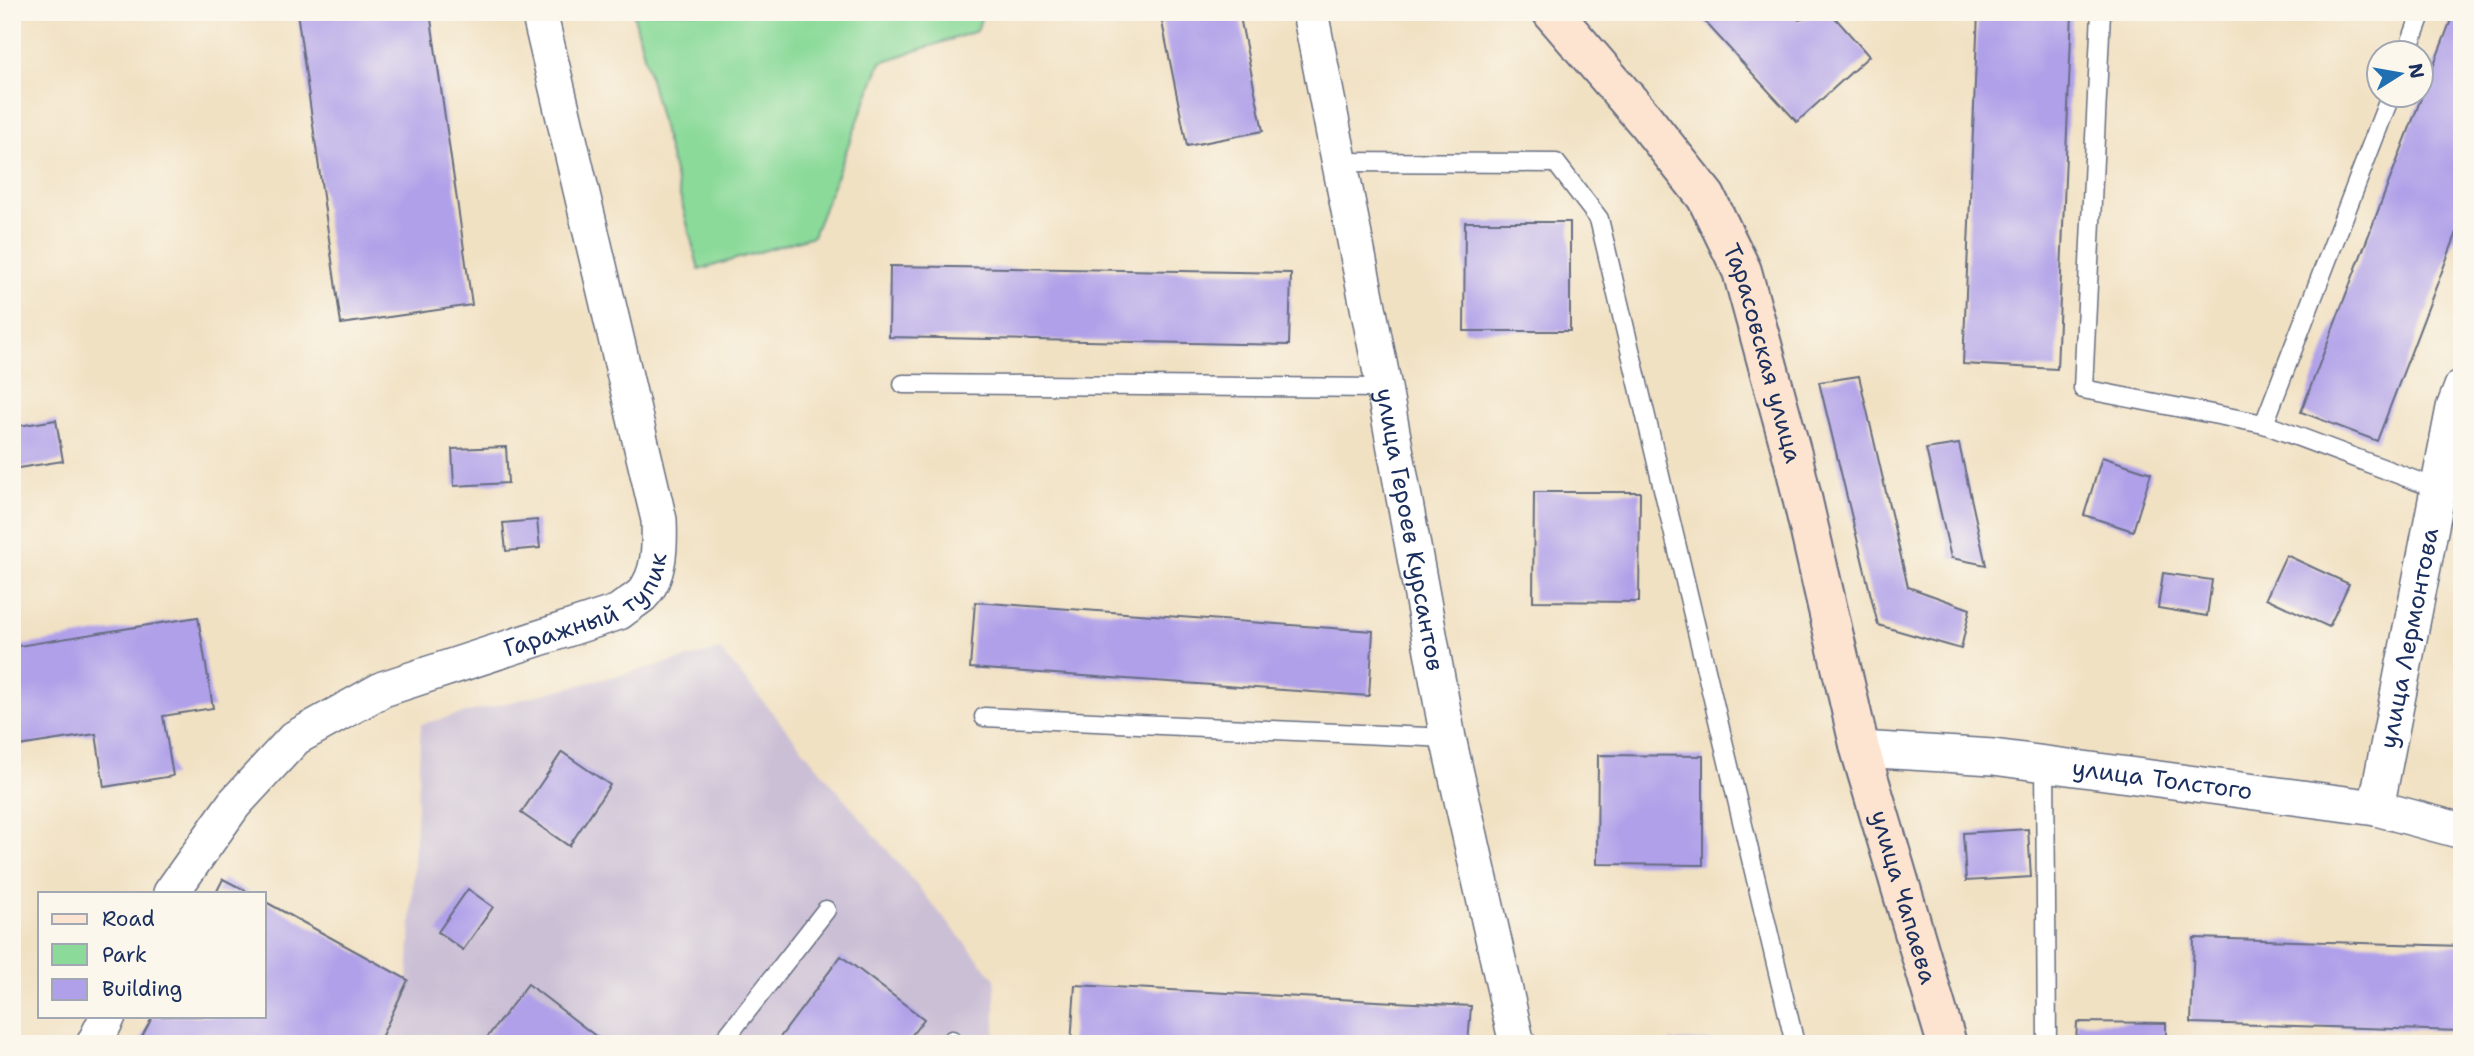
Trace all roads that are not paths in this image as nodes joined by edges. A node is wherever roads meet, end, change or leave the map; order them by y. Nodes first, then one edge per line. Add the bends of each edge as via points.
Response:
1 (539, 12) edge
2 (1310, 12) edge
3 (1552, 12) edge
4 (2101, 12) edge
5 (2422, 12) edge
6 (2412, 38) edge
7 (2385, 108) edge
8 (1338, 162) junction
9 (903, 384) dead end
10 (2462, 387) edge
11 (1384, 388) junction
12 (2264, 424) junction
13 (2438, 489) junction
14 (984, 716) dead end
15 (1448, 738) junction
16 (1860, 749) junction
17 (2045, 763) junction
18 (2375, 808) junction
19 (2462, 831) edge
20 (172, 892) edge
21 (826, 910) dead end
22 (107, 1018) edge
23 (94, 1044) edge
24 (721, 1044) edge
25 (1517, 1044) edge
26 (1795, 1044) edge
27 (1947, 1044) edge
28 (2047, 1044) edge

1 - 20 street, Гаражный тупик via 659,520 655,573 643,594 619,612 383,689 295,738 234,804
2 - 8 street, улица Героев Курсантов
3 - 16 street, Тарасовская улица via 1706,197 1742,271 1793,458
4 - 12 lane via 2083,389
5 - 6 lane
7 - 12 lane
8 - 11 street, улица Героев Курсантов
8 - 26 lane via 1556,163 1599,219
9 - 11 lane
10 - 13 street, улица Лермонтова
11 - 15 street, улица Героев Курсантов
12 - 13 lane
13 - 18 street, улица Лермонтова
14 - 15 lane
15 - 25 street, улица Героев Курсантов
16 - 17 street, улица Толстого
16 - 27 street, улица Чапаева
17 - 18 street, улица Толстого
17 - 28 lane
18 - 19 street, улица Толстого
21 - 24 lane
22 - 23 street

